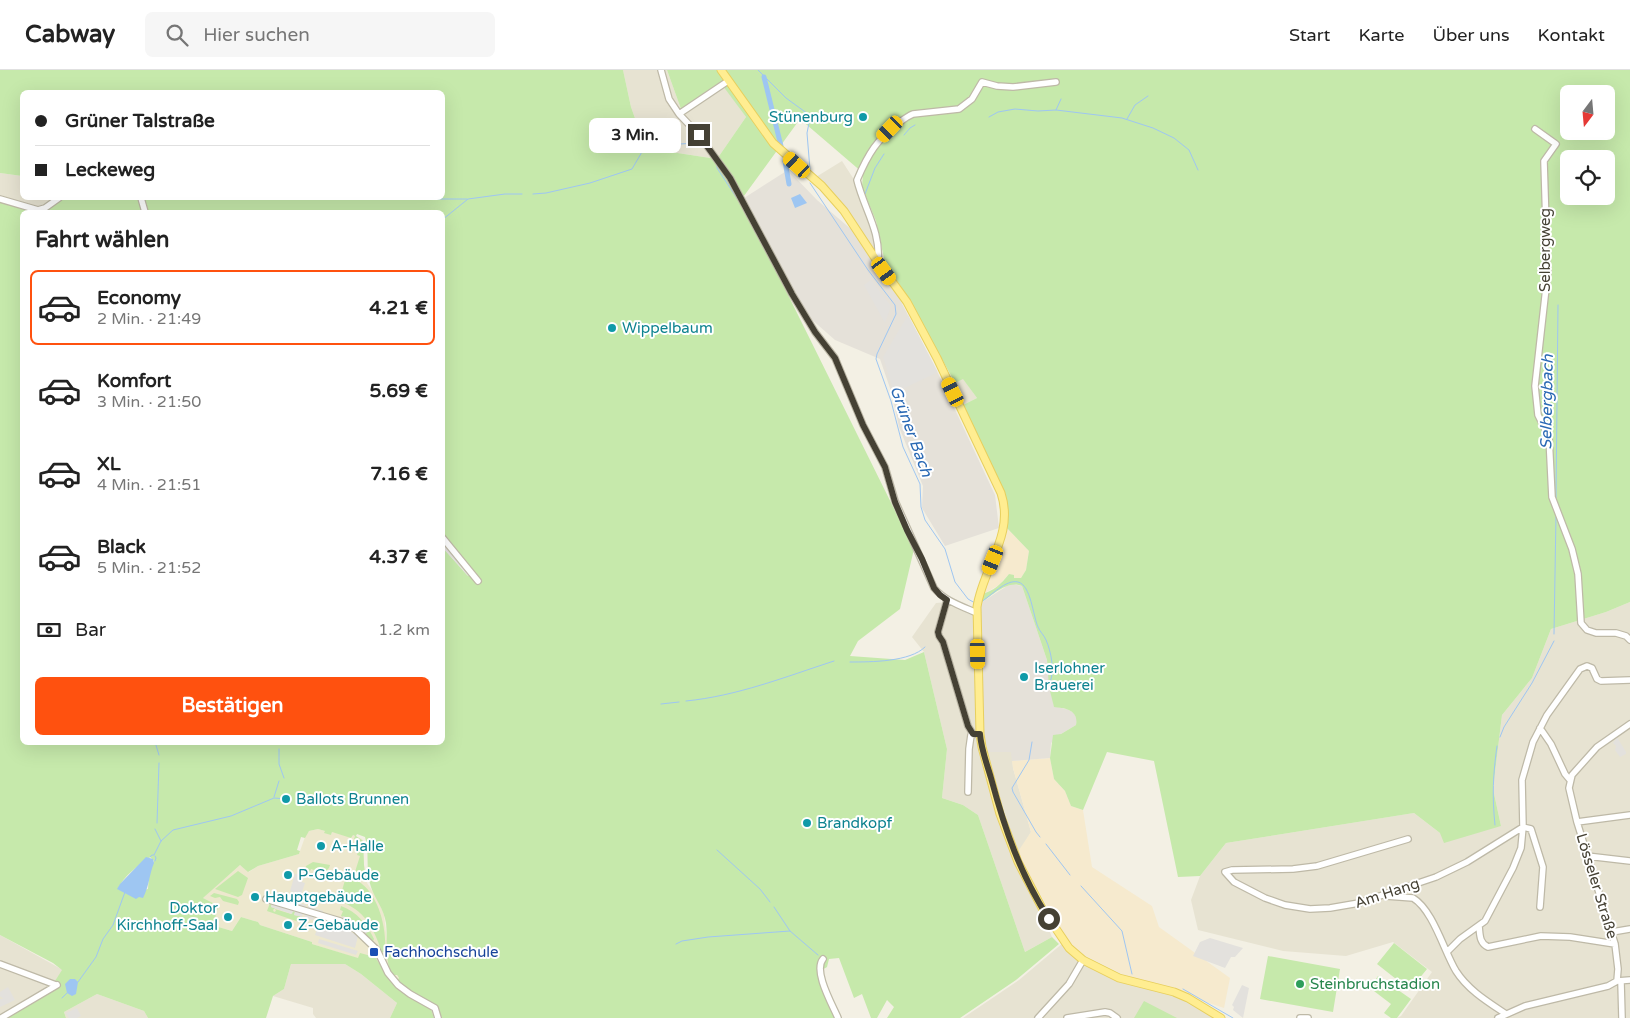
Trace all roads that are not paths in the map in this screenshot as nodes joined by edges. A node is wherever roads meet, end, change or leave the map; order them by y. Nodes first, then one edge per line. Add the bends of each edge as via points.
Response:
1 (661, 70) edge
2 (721, 70) edge
3 (728, 81) junction
4 (1056, 82) dead end
5 (679, 114) junction
6 (1535, 129) dead end
7 (0, 199) edge
8 (56, 200) edge
9 (38, 210) edge
10 (38, 210) edge
11 (878, 262) junction
12 (445, 541) edge
13 (478, 581) dead end
14 (947, 600) junction
15 (977, 606) junction
16 (1630, 640) edge
17 (1630, 680) edge
18 (1630, 724) edge
19 (1540, 728) junction
20 (976, 734) junction
21 (1570, 780) junction
22 (968, 792) dead end
23 (1630, 815) edge
24 (1577, 822) junction
25 (1522, 827) junction
26 (1408, 839) dead end
27 (1587, 856) junction
28 (1630, 861) edge
29 (1384, 896) junction
30 (266, 899) dead end
31 (1540, 907) dead end
32 (1479, 926) junction
33 (1630, 929) edge
34 (1612, 932) junction
35 (1615, 944) junction
36 (1448, 951) junction
37 (823, 959) dead end
38 (1083, 960) junction
39 (0, 964) edge
40 (1630, 980) edge
41 (1619, 981) junction
42 (1506, 1014) junction
43 (1, 1018) edge
44 (438, 1018) edge
45 (838, 1018) edge
46 (1038, 1018) edge
47 (1067, 1018) edge
48 (1116, 1018) edge
49 (1221, 1018) edge
50 (1300, 1018) edge
51 (1308, 1018) edge
52 (1498, 1018) edge
53 (1622, 1018) edge

1 - 5 street via 669,99
2 - 3 main road
3 - 5 street
3 - 11 main road via 773,143 822,186 844,211
4 - 11 street via 1013,87 982,82 972,99 959,109 913,114 890,129 872,149 857,180 873,220 880,248
5 - 14 street via 699,135 730,178 792,294 835,358 885,467 907,530 934,588
6 - 16 street, Selbergweg via 1556,144 1544,161 1548,270 1535,386 1538,415 1549,437 1552,497 1578,574 1581,624 1587,630 1626,636
7 - 10 street
8 - 9 street
11 - 15 main road via 907,302 937,358 1003,499 1004,532
12 - 13 street
14 - 15 street
14 - 20 street via 938,632 968,726
15 - 20 main road
17 - 19 street via 1602,681 1597,679 1592,668 1580,668
18 - 21 street via 1597,746
19 - 21 street
19 - 25 street via 1522,780
20 - 22 street via 971,736 969,748
20 - 38 main road via 1018,862 1049,919 1069,948
21 - 24 street, Lösseler Straße via 1570,796
23 - 24 street
24 - 27 street, Lösseler Straße
25 - 29 street, Am Hang via 1452,869
25 - 31 street via 1531,829 1543,867
25 - 32 street via 1521,848 1513,868 1485,921
26 - 29 street, Am Hang via 1316,866 1225,872 1247,889 1296,908 1330,908
27 - 28 street
27 - 34 street, Lösseler Straße
29 - 36 street via 1416,900
30 - 44 street via 340,921 355,929 377,950 394,982 435,1008
32 - 35 street via 1481,940 1488,947 1541,936
32 - 36 street
33 - 34 street
34 - 35 street, Lösseler Straße
35 - 41 street, Lösseler Straße
36 - 42 street via 1456,971 1467,984
37 - 45 street via 819,968 821,978
38 - 46 street via 1069,984
38 - 49 main road via 1119,978 1188,998
39 - 43 street via 56,985
40 - 41 street
41 - 42 street
41 - 53 street, Lösseler Straße
42 - 52 street
47 - 48 street via 1105,1012
50 - 51 street

